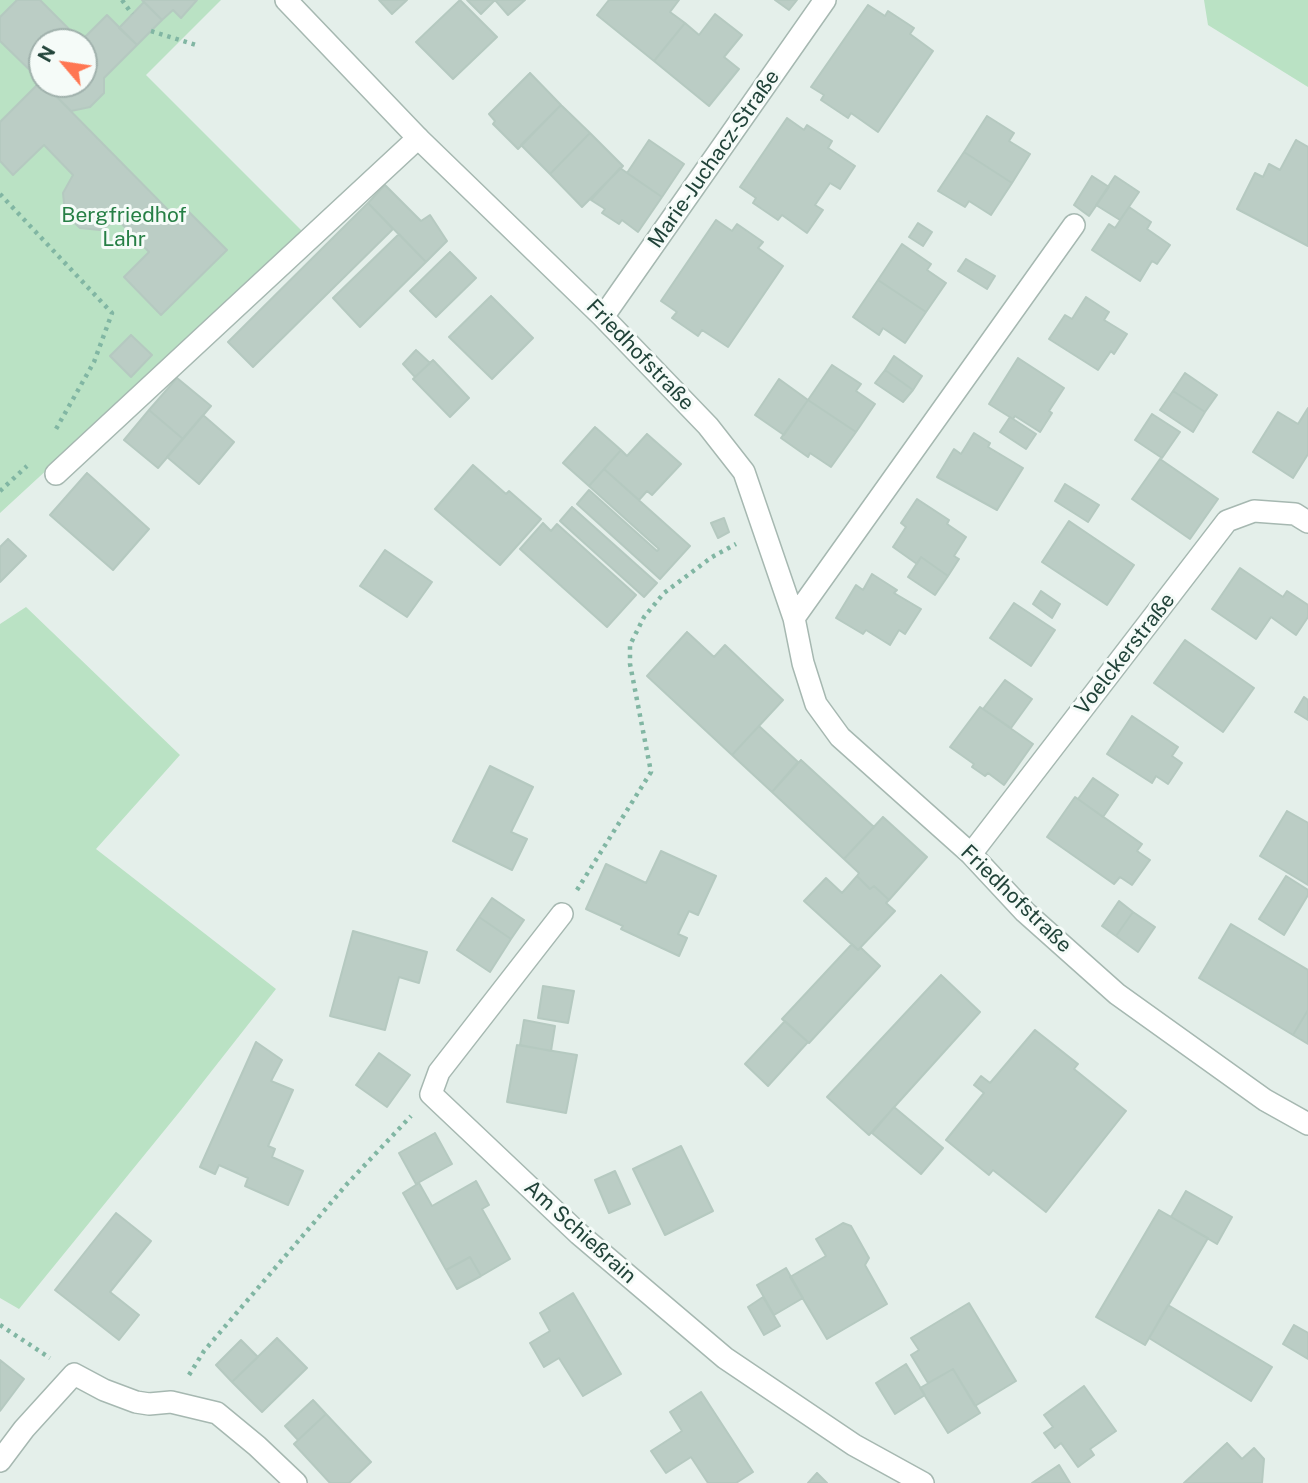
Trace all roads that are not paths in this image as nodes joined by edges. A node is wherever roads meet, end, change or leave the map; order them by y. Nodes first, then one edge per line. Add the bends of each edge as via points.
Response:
1 (286, 0) edge
2 (825, 0) edge
3 (418, 138) junction
4 (1074, 225) dead end
5 (603, 317) junction
6 (56, 474) dead end
7 (1308, 522) edge
8 (793, 618) junction
9 (971, 854) junction
10 (562, 914) road end
11 (1308, 1124) edge
12 (0, 1461) edge
13 (296, 1483) edge
14 (923, 1483) edge

1 - 3 street, Friedhofstraße
2 - 5 street, Marie-Juchacz-Straße
3 - 5 street, Friedhofstraße
3 - 6 street
4 - 8 street
5 - 8 street, Friedhofstraße via 709,426 744,472
7 - 9 street, Voelckerstraße via 1295,514 1254,511 1227,521
8 - 9 street, Friedhofstraße via 816,704 840,737
9 - 11 street, Friedhofstraße via 1025,912 1117,993 1265,1100
10 - 14 street, Am Schießrain via 439,1072 431,1094 579,1234 725,1357 854,1446
12 - 13 street via 74,1374 136,1402 171,1402 217,1413

